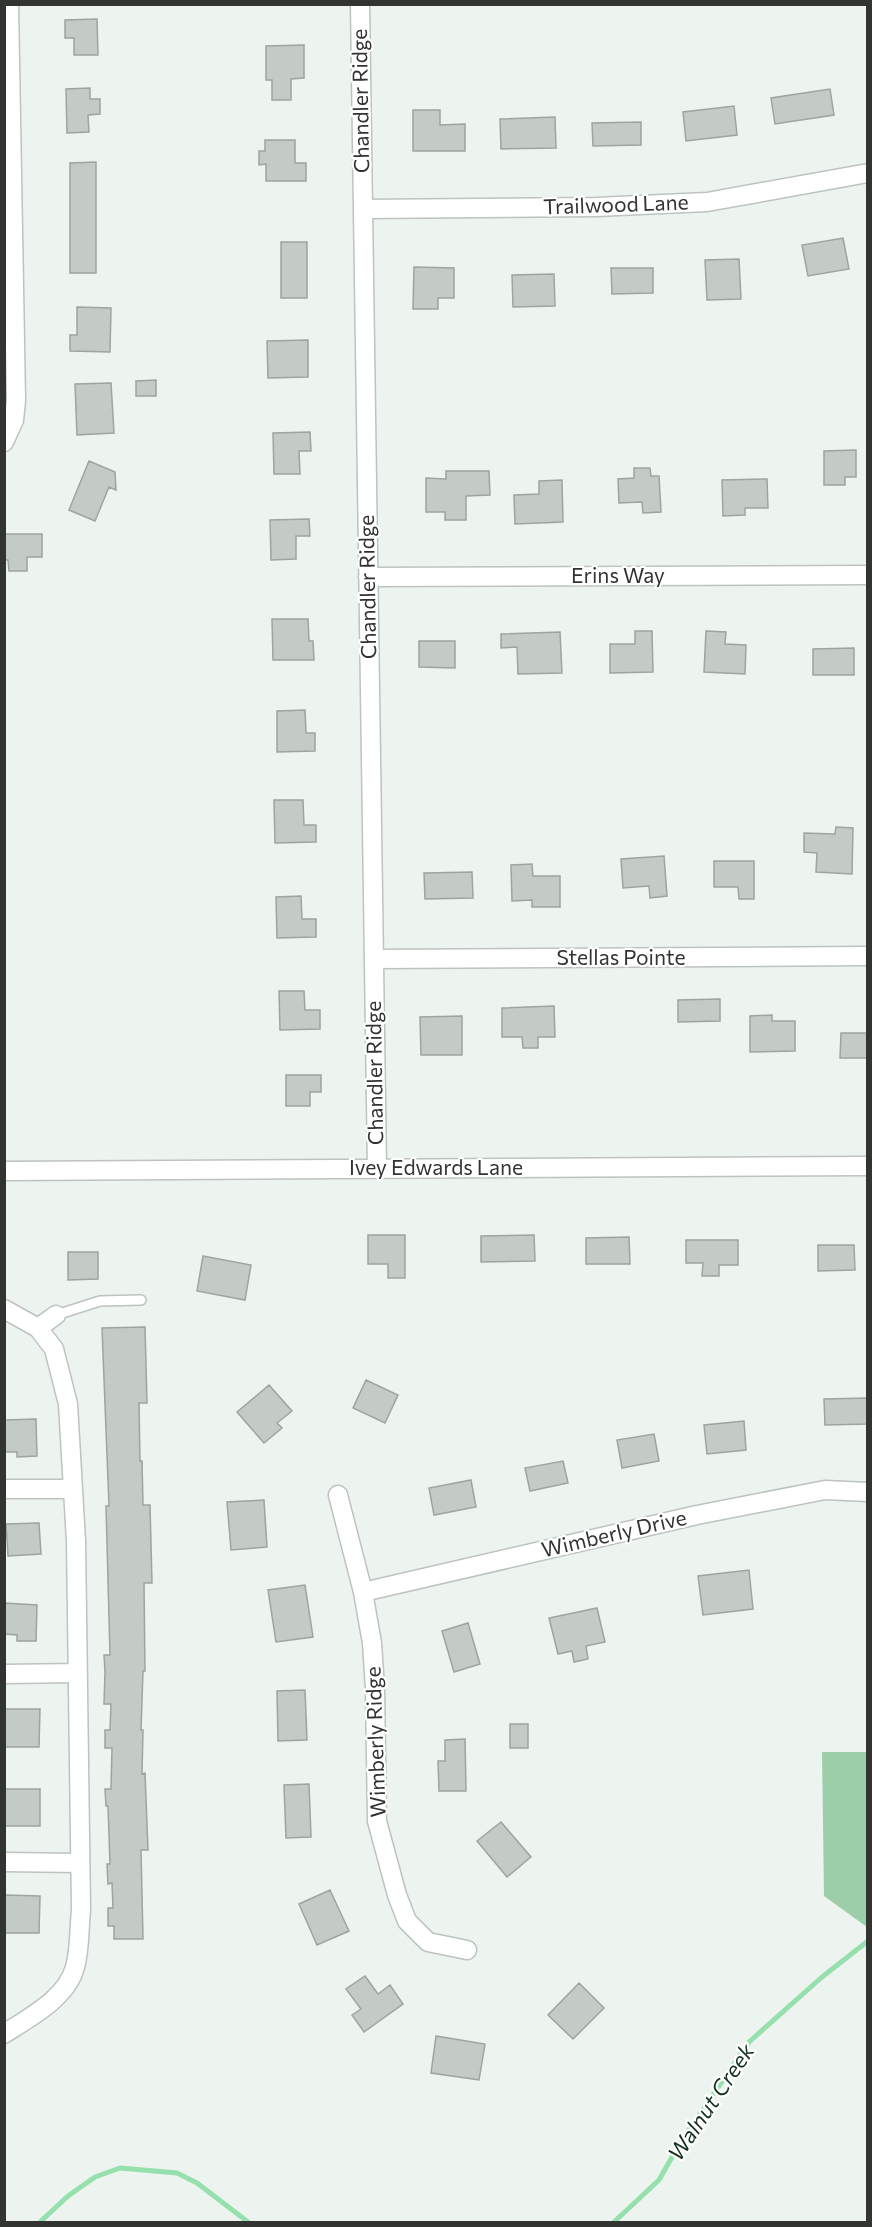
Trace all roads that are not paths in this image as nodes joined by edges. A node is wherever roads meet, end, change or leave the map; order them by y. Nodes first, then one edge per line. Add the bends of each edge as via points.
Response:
1 (9, 4) edge
2 (360, 4) edge
3 (867, 172) edge
4 (363, 209) junction
5 (4, 442) edge
6 (867, 574) edge
7 (368, 577) junction
8 (867, 956) edge
9 (374, 959) junction
10 (867, 1166) edge
11 (377, 1169) junction
12 (4, 1171) edge
13 (141, 1300) dead end
14 (4, 1309) edge
15 (56, 1315) joint
16 (38, 1328) junction
17 (4, 1489) edge
18 (73, 1489) junction
19 (867, 1492) edge
20 (338, 1495) dead end
21 (363, 1592) junction
22 (78, 1673) junction
23 (4, 1674) edge
24 (4, 1862) edge
25 (80, 1863) junction
26 (467, 1950) dead end
27 (4, 2034) edge

1 - 5 street via 16,400 14,420
2 - 4 street, Chandler Ridge
3 - 4 street, Trailwood Lane via 707,202
4 - 7 street, Chandler Ridge
6 - 7 street, Erins Way
7 - 9 street, Chandler Ridge
8 - 9 street, Stellas Pointe
9 - 11 street, Chandler Ridge
10 - 11 street, Ivey Edwards Lane
11 - 12 street, Ivey Edwards Lane
13 - 15 lane via 100,1301
14 - 16 street
15 - 16 street
16 - 18 street via 54,1349 68,1404
17 - 18 street
18 - 22 street
19 - 21 street, Wimberly Drive via 825,1490 697,1515
20 - 21 street, Wimberly Ridge
21 - 26 street, Wimberly Ridge via 375,1689 377,1821 397,1895 407,1921 428,1942
22 - 23 street
22 - 25 street
24 - 25 street
25 - 27 street via 81,1910 75,1967 66,1989

